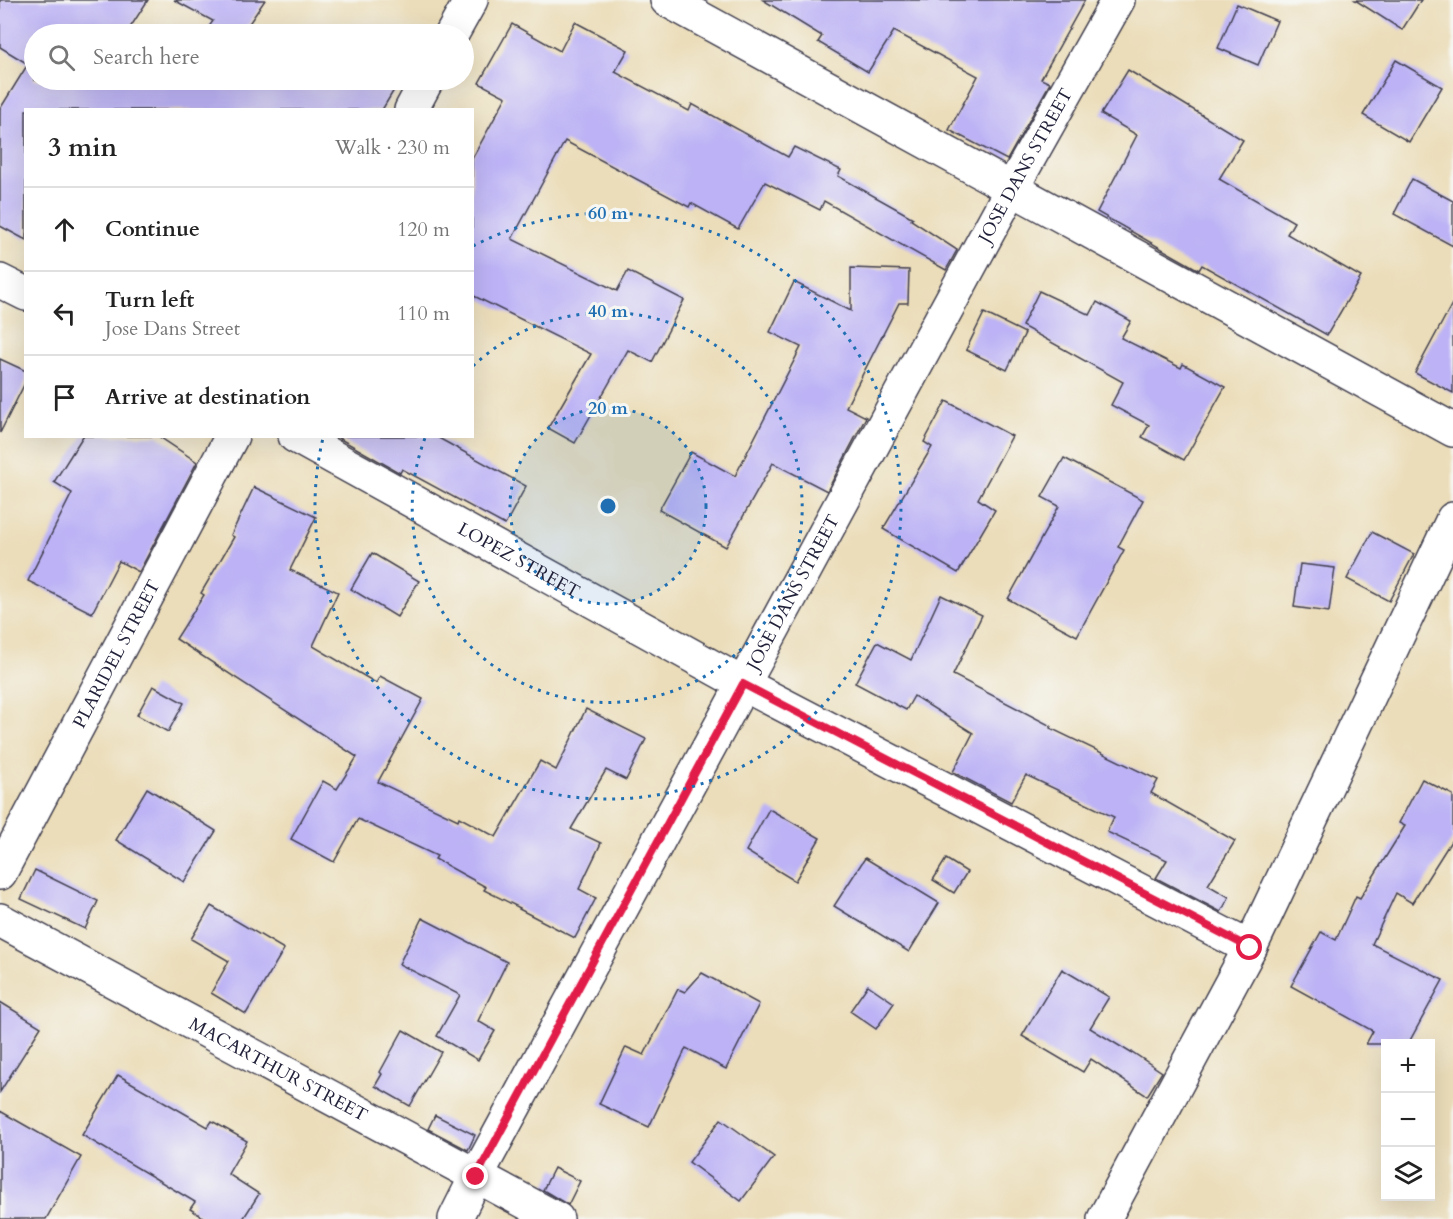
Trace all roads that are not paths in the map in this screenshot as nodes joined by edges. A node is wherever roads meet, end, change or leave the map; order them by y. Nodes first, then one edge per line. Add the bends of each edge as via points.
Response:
1 (471, 0) edge
2 (667, 0) edge
3 (1118, 0) edge
4 (458, 24) edge
5 (422, 90) edge
6 (412, 108) edge
7 (1011, 190) junction
8 (0, 281) edge
9 (24, 293) edge
10 (1453, 430) edge
11 (231, 438) edge
12 (299, 438) edge
13 (1453, 519) edge
14 (743, 684) junction
15 (0, 873) edge
16 (0, 920) edge
17 (1250, 948) junction
18 (476, 1177) junction
19 (455, 1219) edge
20 (557, 1219) edge
21 (1104, 1219) edge

1 - 4 street
2 - 7 street
3 - 7 street, JOSE DANS STREET
5 - 6 street
7 - 10 street
7 - 14 street, JOSE DANS STREET
8 - 9 street
11 - 15 street, PLARIDEL STREET
12 - 14 street, LOPEZ STREET
13 - 17 street
14 - 17 street, LOPEZ STREET
14 - 18 street, JOSE DANS STREET
16 - 18 street, MACARTHUR STREET
17 - 21 street
18 - 19 street, JOSE DANS STREET
18 - 20 street, MACARTHUR STREET

